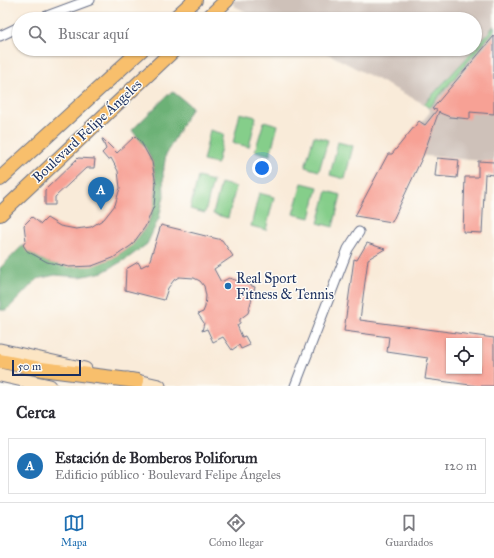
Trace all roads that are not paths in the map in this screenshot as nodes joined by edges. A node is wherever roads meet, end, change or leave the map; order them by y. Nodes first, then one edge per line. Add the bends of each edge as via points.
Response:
1 (90, 0) edge
2 (225, 1) edge
3 (191, 2) edge
4 (58, 12) edge
5 (181, 12) edge
6 (214, 12) edge
7 (12, 31) edge
8 (0, 36) edge
9 (134, 56) edge
10 (168, 56) edge
11 (0, 179) edge
12 (0, 214) edge
13 (360, 232) dead end
14 (0, 350) edge
15 (0, 361) edge
16 (0, 372) edge
17 (0, 376) edge
18 (24, 380) junction
19 (137, 381) junction
20 (50, 386) edge
21 (159, 386) edge
22 (295, 386) edge

1 - 4 street
2 - 6 main road
3 - 5 main road
7 - 8 street
9 - 11 main road, Boulevard Felipe Ángeles
10 - 12 main road, Boulevard Felipe Ángeles
13 - 22 street via 348,249
14 - 19 main road
15 - 19 main road
16 - 18 main road
17 - 18 main road
18 - 20 main road
19 - 21 main road

